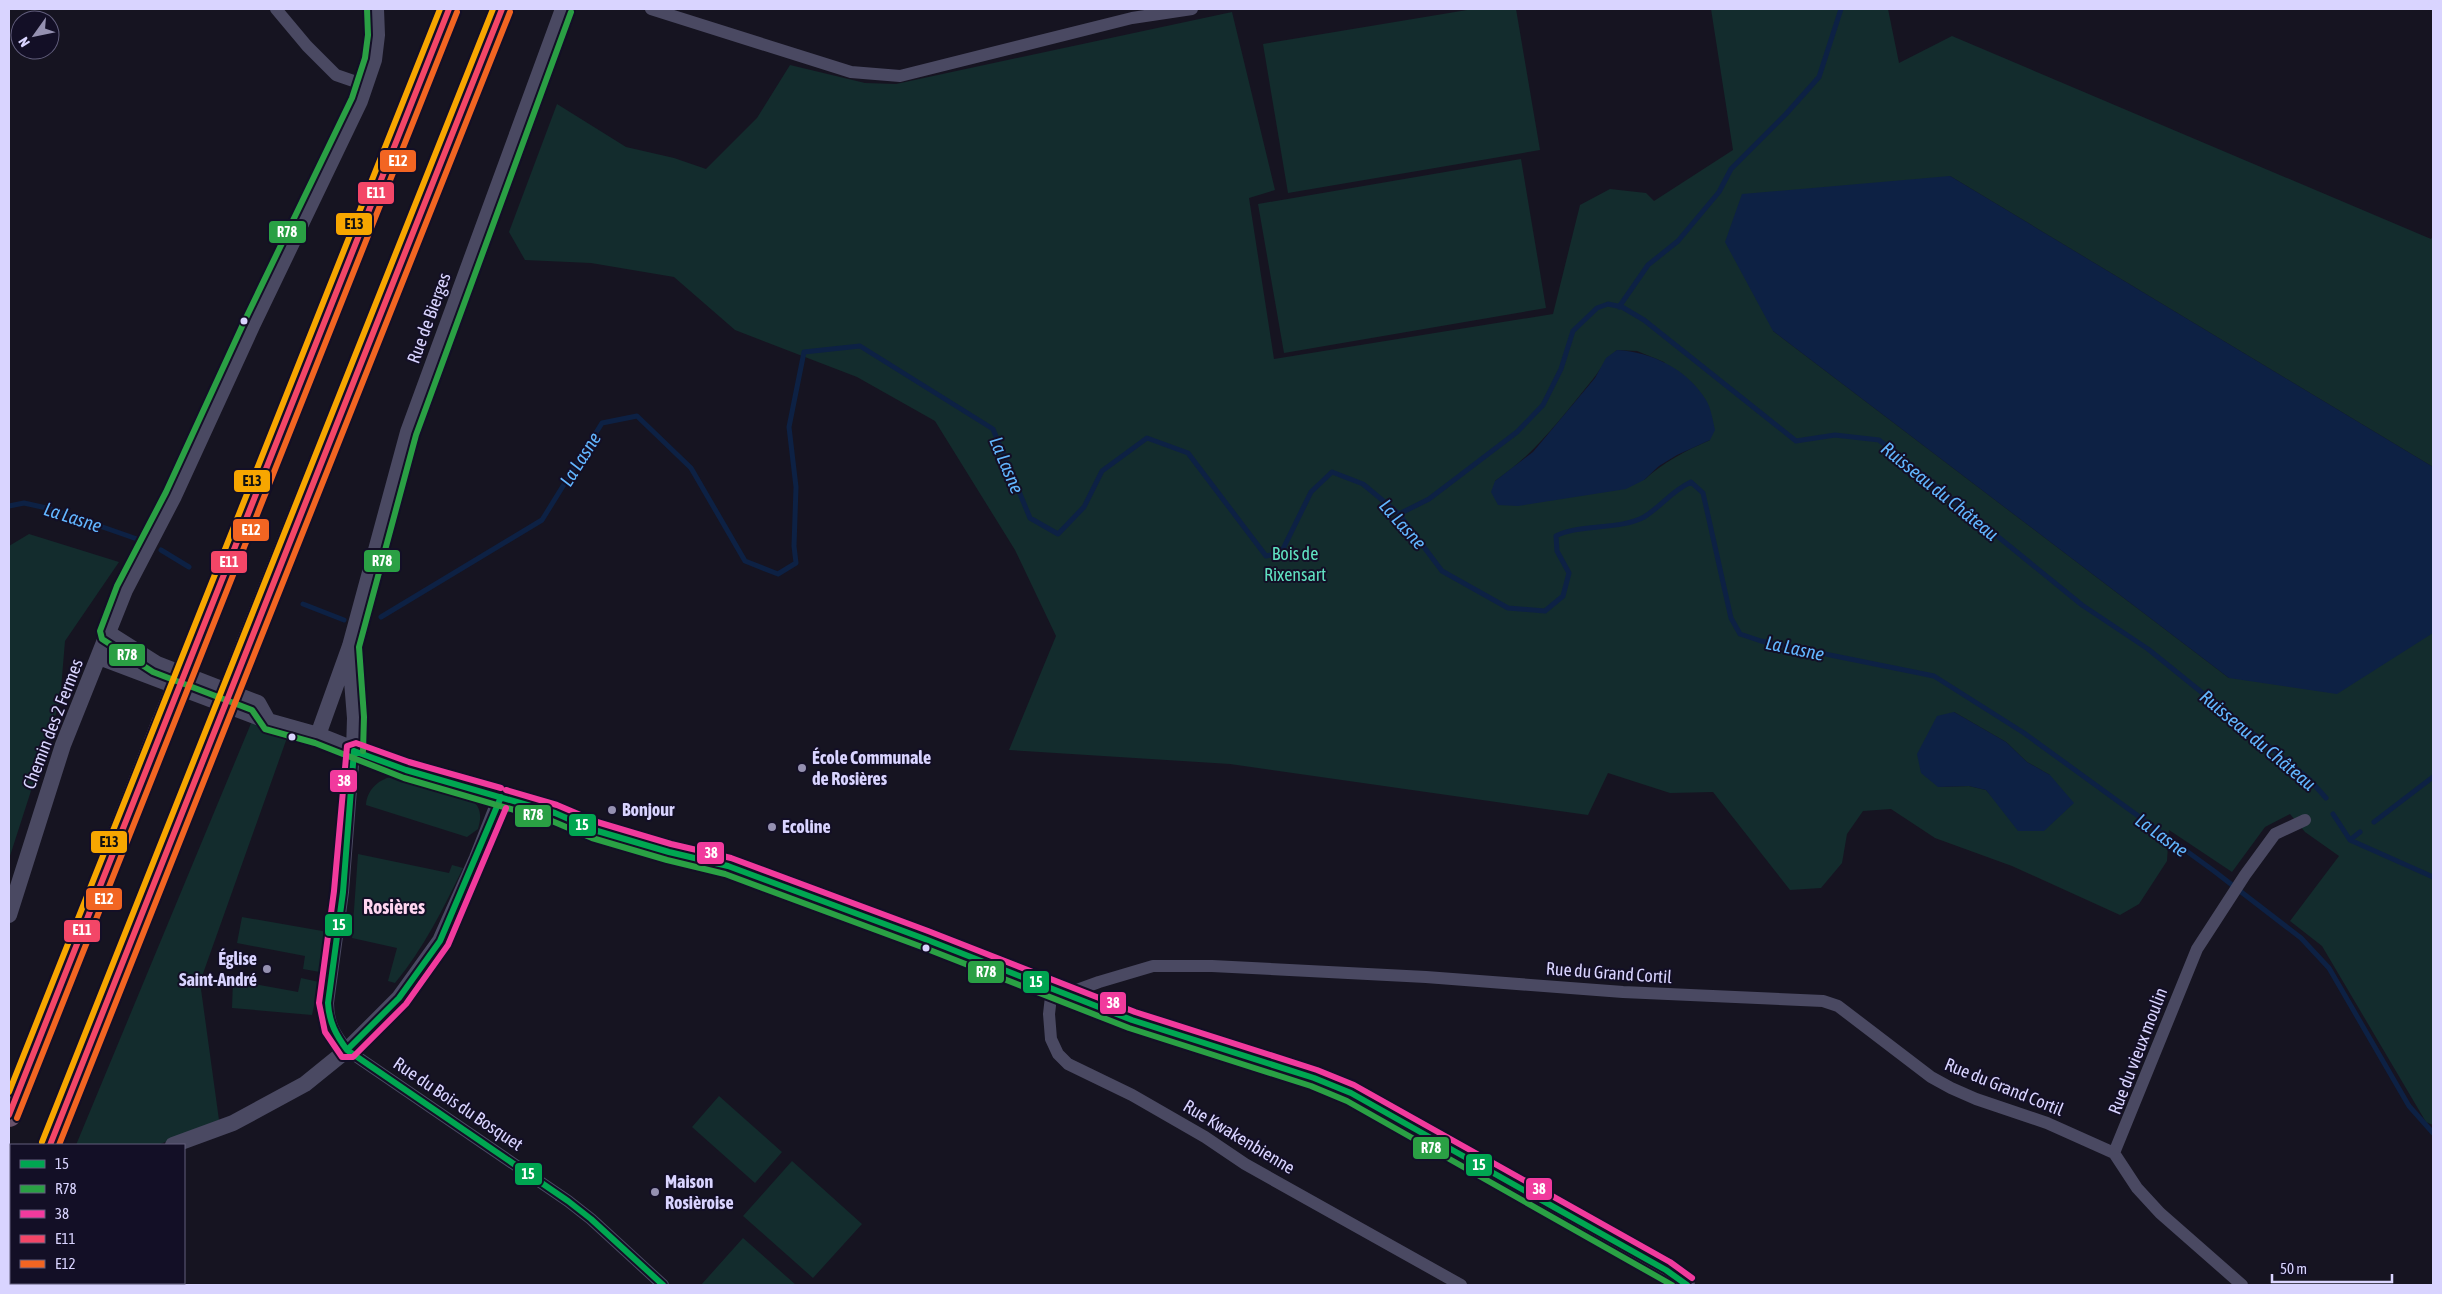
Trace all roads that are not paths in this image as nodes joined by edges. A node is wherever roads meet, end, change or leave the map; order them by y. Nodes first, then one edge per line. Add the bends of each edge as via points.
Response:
1 (276, 9) edge
2 (376, 9) edge
3 (449, 9) edge
4 (502, 9) edge
5 (563, 9) edge
6 (652, 9) edge
7 (1192, 9) edge
8 (365, 85) junction
9 (108, 633) junction
10 (350, 646) junction
11 (100, 657) junction
12 (268, 721) junction
13 (318, 735) junction
14 (354, 751) junction
15 (501, 797) junction
16 (2305, 820) dead end
17 (9, 916) edge
18 (1059, 991) junction
19 (348, 1050) junction
20 (9, 1115) edge
21 (50, 1144) edge
22 (175, 1144) edge
23 (2114, 1153) junction
24 (663, 1285) edge
25 (1461, 1285) edge
26 (1687, 1285) edge
27 (2242, 1285) edge

1 - 8 street via 336,75
2 - 8 street, Chemin des 2 Fermes via 374,60
3 - 20 highway, bridge
4 - 21 highway, bridge
5 - 10 street, Rue de Bierges via 408,432
6 - 7 street via 851,72 900,76 1132,18
8 - 9 street, Chemin des 2 Fermes via 360,102 174,496 125,590
9 - 11 street, Chemin des 2 Fermes
9 - 12 street via 157,664 258,703
10 - 13 street, Rue de Bierges
10 - 14 street, Rue de Bierges
11 - 12 street
11 - 17 street, Chemin des 2 Fermes via 63,745
12 - 13 street
13 - 14 street
14 - 15 street via 406,770
14 - 19 street, Rue du Bois du Bosquet via 342,892 328,1003 328,1018 333,1032
15 - 18 street via 612,835 728,866
15 - 19 street via 478,858 440,941 399,998
16 - 23 street, Rue du vieux moulin via 2275,834 2197,949
18 - 23 street, Rue du Grand Cortil via 1154,966 1212,966 1822,1001 1838,1006 1931,1077 1951,1088 2047,1123
18 - 25 street, Rue Kwakenbienne via 1049,1014 1052,1039 1058,1054 1068,1064 1132,1095 1206,1137 1245,1164
18 - 26 street via 1132,1020 1314,1078 1351,1093 1666,1270
19 - 22 street via 305,1084 272,1103 233,1123
19 - 24 street, Rue du Bois du Bosquet via 568,1201
23 - 27 street via 2137,1188 2160,1213

